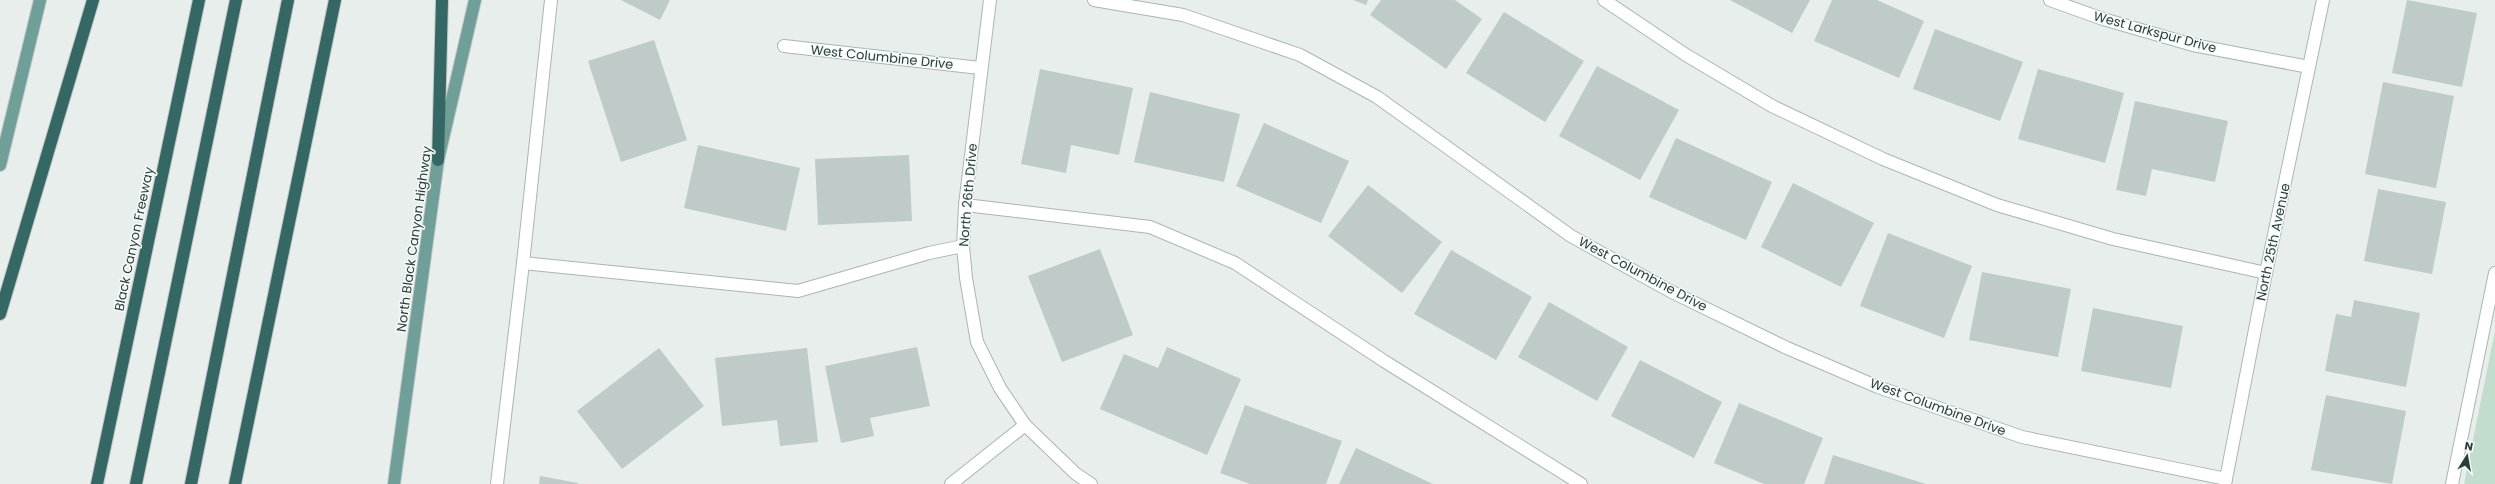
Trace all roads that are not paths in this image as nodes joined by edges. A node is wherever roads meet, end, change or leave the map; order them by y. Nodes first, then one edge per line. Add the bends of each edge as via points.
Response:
1 (40, 0) edge
2 (93, 0) edge
3 (198, 0) edge
4 (236, 0) edge
5 (288, 0) edge
6 (335, 0) edge
7 (442, 0) edge
8 (475, 0) edge
9 (551, 0) edge
10 (990, 0) edge
11 (1094, 0) edge
12 (1604, 0) edge
13 (2050, 0) edge
14 (2323, 0) edge
15 (784, 46) dead end
16 (2309, 67) junction
17 (980, 68) junction
18 (438, 160) junction
19 (0, 165) edge
20 (965, 205) junction
21 (963, 246) junction
22 (523, 263) junction
23 (2266, 273) junction
24 (2495, 273) edge
25 (0, 314) edge
26 (1025, 425) junction
27 (2226, 482) edge
28 (97, 484) edge
29 (136, 484) edge
30 (191, 484) edge
31 (235, 484) edge
32 (394, 484) edge
33 (497, 484) edge
34 (950, 484) edge
35 (1091, 484) edge
36 (1581, 484) edge
37 (2452, 484) edge

1 - 19 main road
2 - 25 highway
3 - 28 highway, Black Canyon Freeway
4 - 29 highway
5 - 30 highway
6 - 31 highway
7 - 18 highway
8 - 18 main road, North Black Canyon Highway
9 - 22 street
10 - 17 street, North 26th Drive
11 - 27 street, West Columbine Drive via 1183,15 1300,55 1377,97 1571,236 1670,291 1773,341 1878,387 2022,437
12 - 23 street via 1686,55 1772,106 1883,159 1997,205 2113,239
13 - 16 street, West Larkspur Drive via 2103,19 2193,45
14 - 16 street, North 25th Avenue
15 - 17 street, West Columbine Drive
16 - 23 street, North 25th Avenue
17 - 20 street, North 26th Drive
18 - 32 main road, North Black Canyon Highway
20 - 21 street, North 26th Drive
20 - 36 street via 1150,227 1235,263 1384,361
21 - 22 street via 928,253 798,291
21 - 26 street, North 26th Drive via 977,342 1000,388
22 - 33 street
23 - 27 street, North 25th Avenue
24 - 37 street
26 - 34 street
26 - 35 street, North 26th Drive via 1076,474

